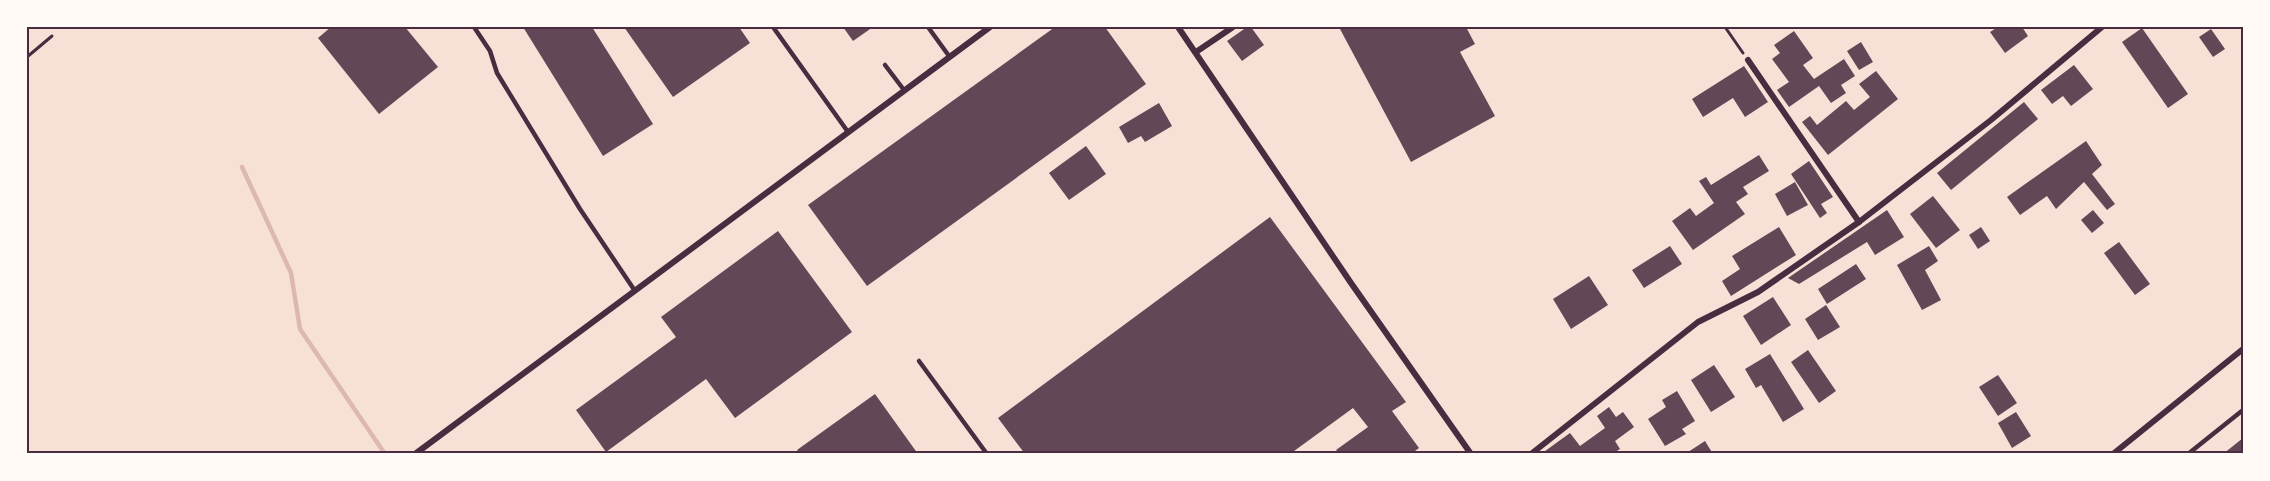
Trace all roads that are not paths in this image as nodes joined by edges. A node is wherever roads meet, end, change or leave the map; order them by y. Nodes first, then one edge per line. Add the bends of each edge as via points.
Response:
1 (474, 27) edge
2 (773, 27) edge
3 (928, 27) edge
4 (990, 27) edge
5 (1178, 27) edge
6 (1233, 27) edge
7 (2103, 27) edge
8 (1196, 52) junction
9 (950, 56) junction
10 (1748, 60) road end
11 (885, 65) dead end
12 (904, 90) junction
13 (848, 132) junction
14 (1858, 222) junction
15 (635, 291) junction
16 (2243, 349) edge
17 (919, 362) dead end
18 (2243, 410) edge
19 (415, 454) edge
20 (987, 454) edge
21 (1471, 454) edge
22 (1531, 454) edge
23 (2113, 454) edge
24 (2188, 454) edge

1 - 15 lane via 550,160
2 - 13 lane
3 - 9 lane
4 - 9 street
5 - 8 street
6 - 8 street
7 - 14 street via 1991,120
8 - 21 street
9 - 12 street
10 - 14 street
11 - 12 lane
12 - 13 street
13 - 15 street
14 - 22 street via 1758,292 1698,322
15 - 19 street
16 - 23 street
17 - 20 lane
18 - 24 lane

